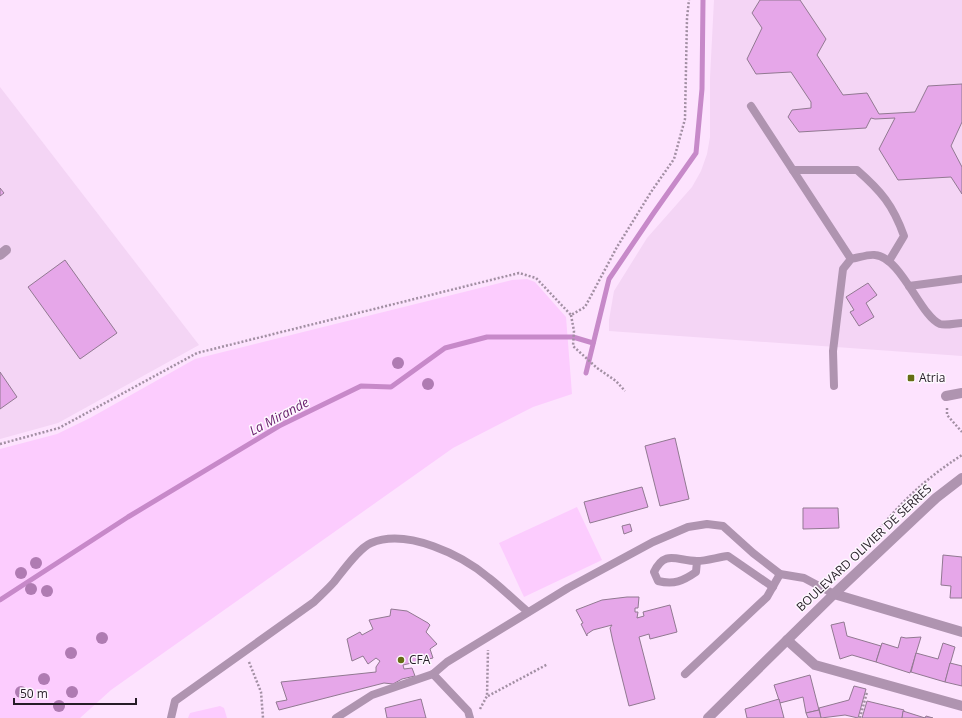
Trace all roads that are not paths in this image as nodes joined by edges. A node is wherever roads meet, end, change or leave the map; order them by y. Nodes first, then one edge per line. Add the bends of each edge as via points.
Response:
1 (751, 106) dead end
2 (792, 170) junction
3 (851, 259) junction
4 (889, 261) junction
5 (962, 279) edge
6 (910, 286) junction
7 (962, 323) edge
8 (834, 386) dead end
9 (962, 393) edge
10 (962, 398) edge
11 (962, 478) edge
12 (697, 561) junction
13 (780, 574) junction
14 (773, 587) junction
15 (834, 594) junction
16 (528, 612) junction
17 (962, 632) edge
18 (786, 640) junction
19 (433, 674) junction
20 (685, 674) dead end
21 (962, 706) edge
22 (171, 718) edge
23 (336, 718) edge
24 (470, 718) edge
25 (708, 718) edge

1 - 2 lane
2 - 3 lane
2 - 4 lane via 857,170 868,180 884,196 898,218 904,236
3 - 4 lane via 876,255
3 - 8 lane via 843,269 833,351
4 - 6 lane
5 - 6 lane
6 - 7 lane via 931,317 941,324
9 - 10 street via 946,396
11 - 15 street, BOULEVARD OLIVIER DE SERRES via 936,498
12 - 12 lane via 670,557 658,563 654,572 658,581 669,584 682,581 696,572
12 - 14 lane via 728,556
13 - 14 lane
13 - 15 lane via 804,578
13 - 16 lane via 723,526 707,524 688,527 653,542
14 - 20 lane via 767,597
15 - 17 street
15 - 18 street, BOULEVARD OLIVIER DE SERRES
16 - 19 lane via 447,662
16 - 22 lane via 488,577 449,552 410,539 394,537 370,543 345,566 314,602 175,701
18 - 21 street via 815,665
18 - 25 street, BOULEVARD OLIVIER DE SERRES
19 - 23 lane via 372,695
19 - 24 lane via 468,711

